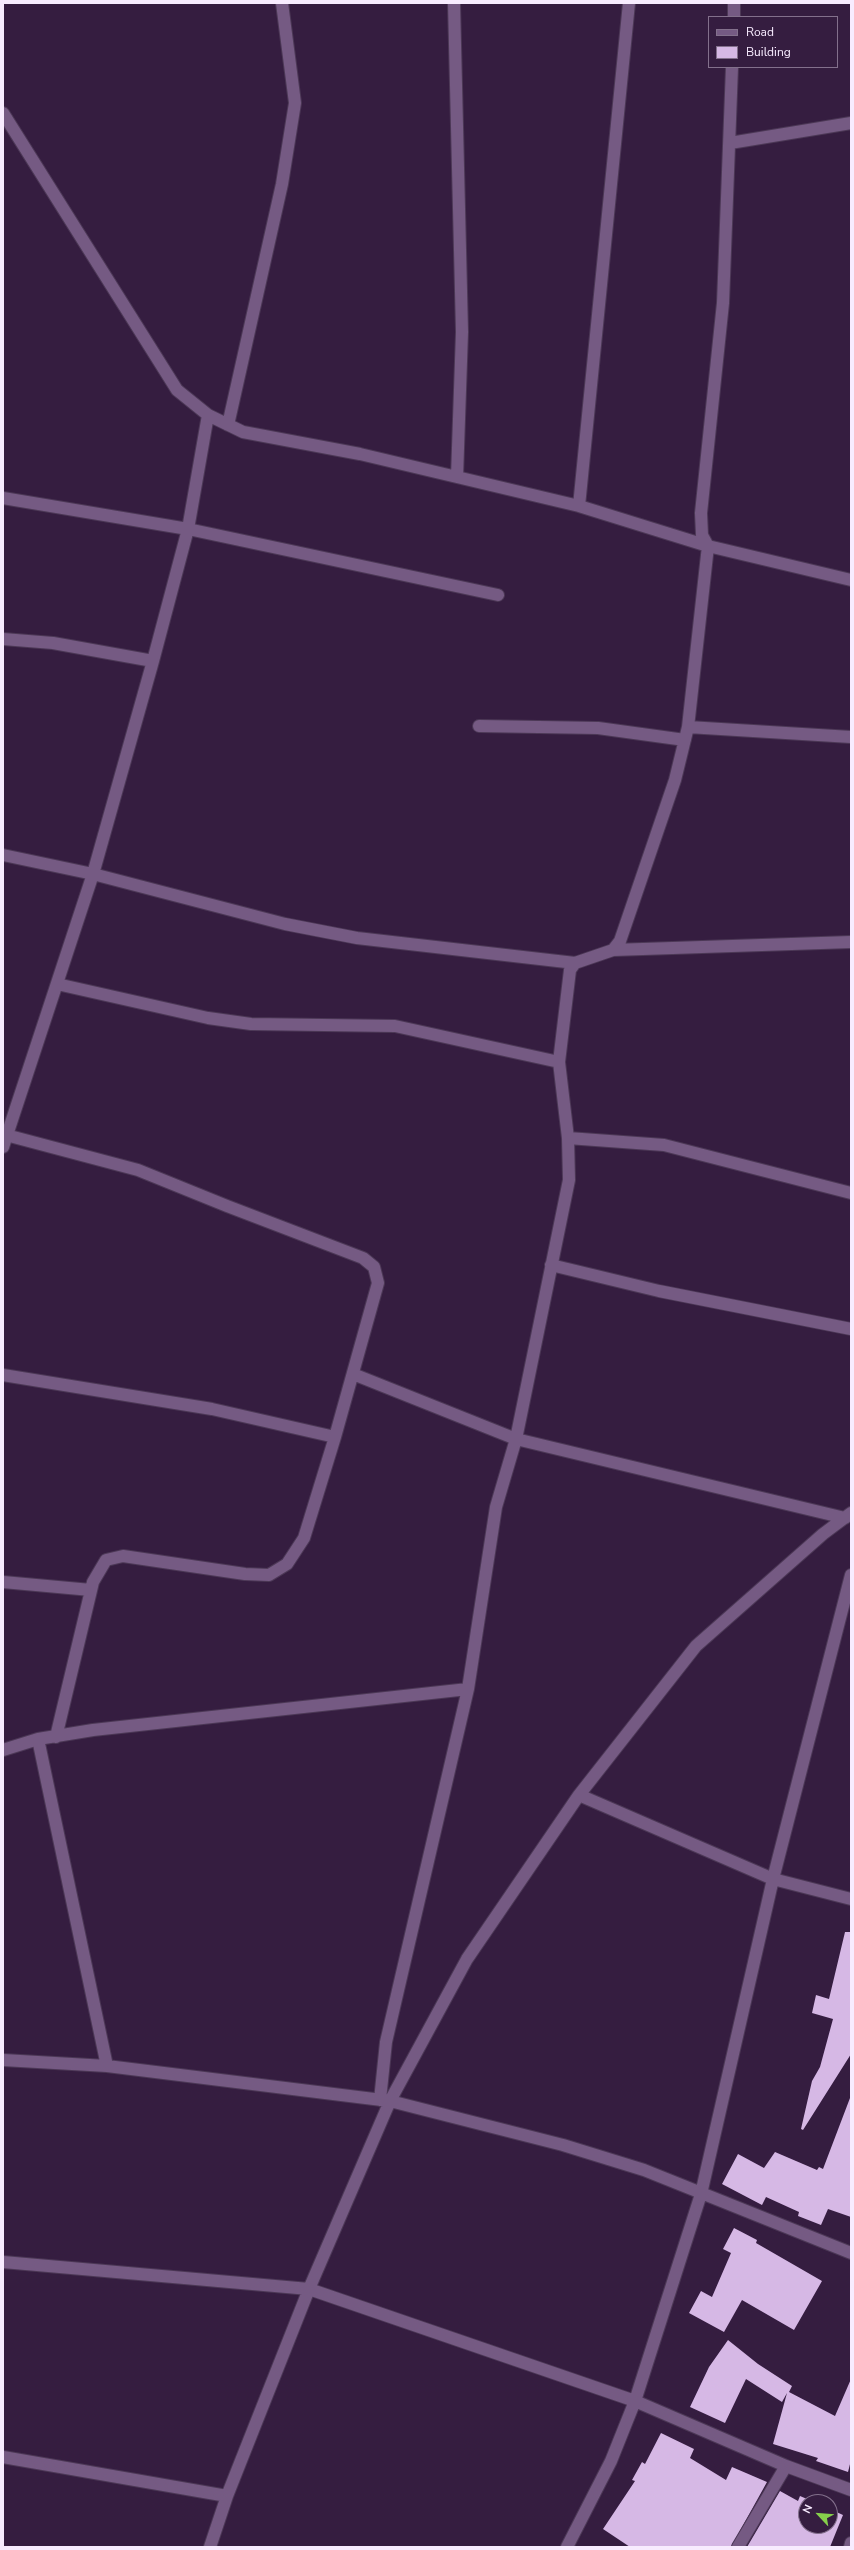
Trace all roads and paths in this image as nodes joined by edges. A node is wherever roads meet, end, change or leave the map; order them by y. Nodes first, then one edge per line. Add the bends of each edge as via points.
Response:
1 (282, 3) edge
2 (454, 3) edge
3 (629, 3) edge
4 (734, 3) edge
5 (734, 16) edge
6 (732, 68) edge
7 (3, 113) edge
8 (851, 123) edge
9 (730, 143) junction
10 (208, 415) junction
11 (228, 425) junction
12 (457, 477) junction
13 (3, 498) edge
14 (579, 506) junction
15 (188, 529) junction
16 (708, 546) junction
17 (851, 580) edge
18 (498, 595) dead end
19 (3, 639) edge
20 (153, 661) junction
21 (479, 726) dead end
22 (688, 727) junction
23 (851, 737) edge
24 (685, 740) junction
25 (3, 855) edge
26 (93, 874) junction
27 (851, 942) edge
28 (613, 950) junction
29 (575, 963) junction
30 (57, 984) junction
31 (559, 1062) junction
32 (568, 1138) junction
33 (5, 1141) edge
34 (851, 1193) edge
35 (552, 1265) junction
36 (851, 1329) edge
37 (353, 1374) junction
38 (3, 1375) edge
39 (335, 1437) junction
40 (516, 1439) junction
41 (848, 1516) edge
42 (851, 1575) edge
43 (3, 1582) edge
44 (91, 1590) junction
45 (468, 1689) junction
46 (56, 1736) junction
47 (38, 1739) junction
48 (3, 1750) edge
49 (579, 1795) junction
50 (774, 1879) junction
51 (851, 1899) edge
52 (3, 2060) edge
53 (108, 2066) junction
54 (385, 2100) junction
55 (701, 2194) junction
56 (851, 2253) edge
57 (3, 2262) edge
58 (309, 2289) junction
59 (635, 2401) junction
60 (3, 2457) edge
61 (786, 2466) junction
62 (851, 2490) edge
63 (227, 2496) junction
64 (851, 2543) edge
65 (210, 2547) edge
66 (567, 2547) edge
67 (738, 2547) edge
68 (850, 2547) edge

1 - 11 street via 295,103 281,191
2 - 12 street via 462,332
3 - 14 street
4 - 5 street
6 - 9 street
7 - 10 street via 177,390
8 - 9 street
9 - 16 street via 723,303 701,513 702,535
10 - 11 street
10 - 15 street
11 - 12 street via 243,432 360,454
12 - 14 street
13 - 15 street
14 - 16 street
15 - 18 street
15 - 20 street
16 - 17 street
16 - 22 street
19 - 20 street via 53,643
20 - 26 street
21 - 24 street via 598,728
22 - 23 street
22 - 24 street
24 - 28 street via 650,858 620,941
25 - 26 street
26 - 29 street via 285,924 357,938
26 - 30 street
27 - 28 street
28 - 29 street
29 - 31 street via 570,970
30 - 31 street via 208,1018 251,1024 395,1026
30 - 33 street
31 - 32 street
32 - 34 street via 664,1145
32 - 35 street via 569,1180
33 - 37 street via 138,1170 364,1258 374,1267 378,1283
35 - 36 street via 660,1291
35 - 40 street
37 - 39 street
37 - 40 street
38 - 39 street via 212,1409
39 - 44 street via 304,1538 287,1564 269,1575 123,1556 106,1560
40 - 41 street
40 - 45 street via 496,1507
41 - 49 street via 823,1534 696,1646
42 - 50 street
43 - 44 street
44 - 46 street
45 - 46 street
45 - 54 street via 386,2042
46 - 47 street
47 - 48 street
47 - 53 street
49 - 50 street
49 - 54 street via 467,1959
50 - 51 street
50 - 55 street
52 - 53 street
53 - 54 street
54 - 55 street via 585,2152 644,2170
54 - 58 street
55 - 56 street
55 - 59 street
57 - 58 street
58 - 59 street
58 - 63 street
59 - 61 street
59 - 66 street via 611,2461
60 - 63 street
61 - 62 street
61 - 67 street
63 - 65 street
64 - 68 street

